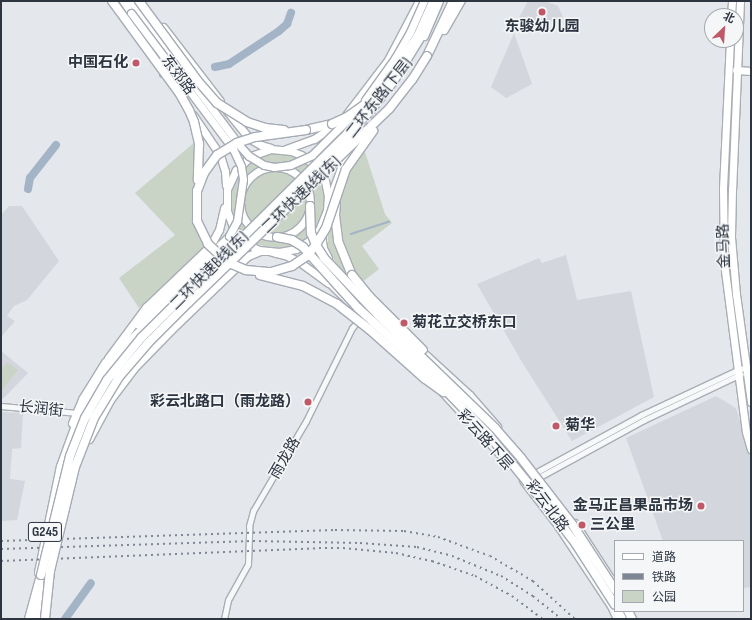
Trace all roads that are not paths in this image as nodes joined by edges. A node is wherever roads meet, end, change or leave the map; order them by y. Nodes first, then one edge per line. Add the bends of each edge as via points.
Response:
1 (108, 1) edge
2 (112, 1) edge
3 (122, 1) edge
4 (131, 1) edge
5 (139, 1) edge
6 (143, 1) edge
7 (419, 1) edge
8 (424, 1) edge
9 (432, 1) edge
10 (439, 1) edge
11 (453, 1) edge
12 (461, 1) edge
13 (740, 1) edge
14 (131, 12) junction
15 (135, 37) junction
16 (419, 40) junction
17 (436, 40) junction
18 (409, 48) junction
19 (730, 48) edge
20 (179, 70) junction
21 (751, 71) edge
22 (737, 72) junction
23 (163, 73) junction
24 (385, 73) junction
25 (751, 76) edge
26 (372, 101) junction
27 (389, 109) junction
28 (306, 130) junction
29 (236, 147) junction
30 (279, 149) junction
31 (274, 167) junction
32 (197, 191) junction
33 (241, 194) junction
34 (336, 194) junction
35 (226, 196) junction
36 (310, 206) junction
37 (327, 210) junction
38 (277, 238) junction
39 (269, 252) junction
40 (235, 266) junction
41 (336, 269) joint
42 (328, 283) joint
43 (372, 304) junction
44 (362, 315) junction
45 (108, 358) junction
46 (748, 370) junction
47 (739, 372) junction
48 (99, 386) junction
49 (751, 402) edge
50 (1, 406) edge
51 (107, 406) junction
52 (477, 408) junction
53 (78, 413) junction
54 (470, 414) junction
55 (751, 449) edge
56 (69, 450) junction
57 (69, 460) junction
58 (538, 474) junction
59 (523, 483) junction
60 (50, 571) junction
61 (614, 581) edge
62 (614, 588) edge
63 (614, 604) edge
64 (33, 619) edge
65 (44, 619) edge
66 (224, 619) edge
67 (616, 619) edge

1 - 15 main road
2 - 32 highway, bridge via 189,110 199,144
3 - 14 main road, 东郊路
4 - 20 main road, 东郊路
5 - 28 highway, bridge via 202,85 225,109 247,122 265,128
6 - 30 main road via 244,132 257,143
7 - 30 main road via 395,48 346,116 314,139 294,147
8 - 24 main road, bridge via 410,32
9 - 18 main road, 二环东路(下层), bridge
10 - 16 highway, 二环快速B线(东), bridge
10 - 48 main road, 二环东路(下层), bridge via 426,31 410,58 388,92 366,119 305,182 140,338
11 - 17 highway, 二环快速A线(东)
11 - 37 main road via 416,72 357,146 338,175
12 - 17 highway via 449,24
13 - 22 main road, 金马路
14 - 15 main road
14 - 20 main road, 东郊路, bridge
15 - 23 main road
16 - 28 highway, bridge via 382,89 363,106 335,122
16 - 64 highway, 二环快速B线(东), bridge via 393,82 371,110 147,332 107,380 85,418 68,461
17 - 27 highway, 二环快速A线(东), bridge via 412,80
18 - 24 main road, bridge
18 - 26 main road, 二环东路(下层), bridge
19 - 47 main road, 金马路 via 723,237 727,296
20 - 23 main road
20 - 29 main road, 东郊路
21 - 22 main road
22 - 25 main road
22 - 46 main road, 金马路 via 731,237 736,294
23 - 35 main road via 214,144 224,166
24 - 26 main road, bridge
24 - 31 main road, bridge via 352,115 312,155 294,164
26 - 48 main road, 二环东路(下层), bridge via 319,159 131,338 113,359
27 - 34 highway, bridge via 350,163
27 - 60 highway, 二环快速A线(东), bridge via 162,328 119,377 94,418 80,452 68,490
28 - 32 highway, bridge via 250,138 228,146 206,168
29 - 31 main road, bridge via 256,161
29 - 33 main road, bridge via 243,170
30 - 35 main road, G245 via 264,150 245,160 232,176
30 - 37 main road, G245 via 301,155 316,166 327,189
31 - 33 main road, bridge via 255,172 246,182
31 - 36 main road, bridge via 290,171 303,181 308,190
32 - 40 highway, bridge via 196,216 202,236 216,254
33 - 38 main road, bridge via 241,207 248,223 262,234
33 - 45 main road, bridge via 238,216 232,233 154,306
34 - 40 highway, bridge via 322,236 313,250 300,261 287,268 270,272 251,271
34 - 52 highway, bridge via 338,241 352,276
35 - 39 main road via 229,219 237,234 251,246
35 - 45 main road, G245 via 214,241 146,306
36 - 38 main road, bridge via 299,229
36 - 52 highway, bridge via 311,233 324,258 378,315
37 - 39 main road via 319,230 309,241 288,251
37 - 41 main road, G245 via 321,231 321,242
38 - 54 highway, bridge via 292,240 306,250 358,308
39 - 42 main road, G245 via 298,260
39 - 51 main road, G245 via 255,252 245,259 139,362
40 - 54 highway, bridge via 303,286 337,304
41 - 43 street, 彩云路下层 / G245
42 - 44 street, 彩云路下层 / G245
43 - 44 street, 雨龙路
43 - 58 street, 彩云路下层 / G245 via 473,397
44 - 59 street, 彩云路下层 / G245 via 416,365
44 - 66 street, 雨龙路 via 352,328 306,421 254,511 249,526 248,564 228,600
45 - 53 main road, G245 via 90,384
46 - 47 street
46 - 49 main road, 金马路
47 - 55 main road, 金马路 via 746,432
47 - 58 street via 641,415
48 - 53 main road, 二环东路(下层)
48 - 56 main road, 二环东路(下层)
50 - 53 street, 长润街
51 - 57 main road, G245 via 79,438
51 - 64 main road via 89,440 74,479
52 - 62 highway, 彩云北路, bridge via 521,458 572,524
53 - 56 main road, G245
54 - 63 highway, 彩云北路, bridge via 517,467 576,544
56 - 57 main road, 二环东路(下层) / G245
56 - 64 main road, 二环东路(下层) / G245 via 55,486
57 - 64 main road, 二环东路(下层) / G245
58 - 59 street
58 - 61 street, 彩云路下层 / G245 via 580,529
59 - 67 street, 彩云路下层 / G245 via 556,526 610,606
60 - 64 highway, bridge
60 - 65 highway, bridge

